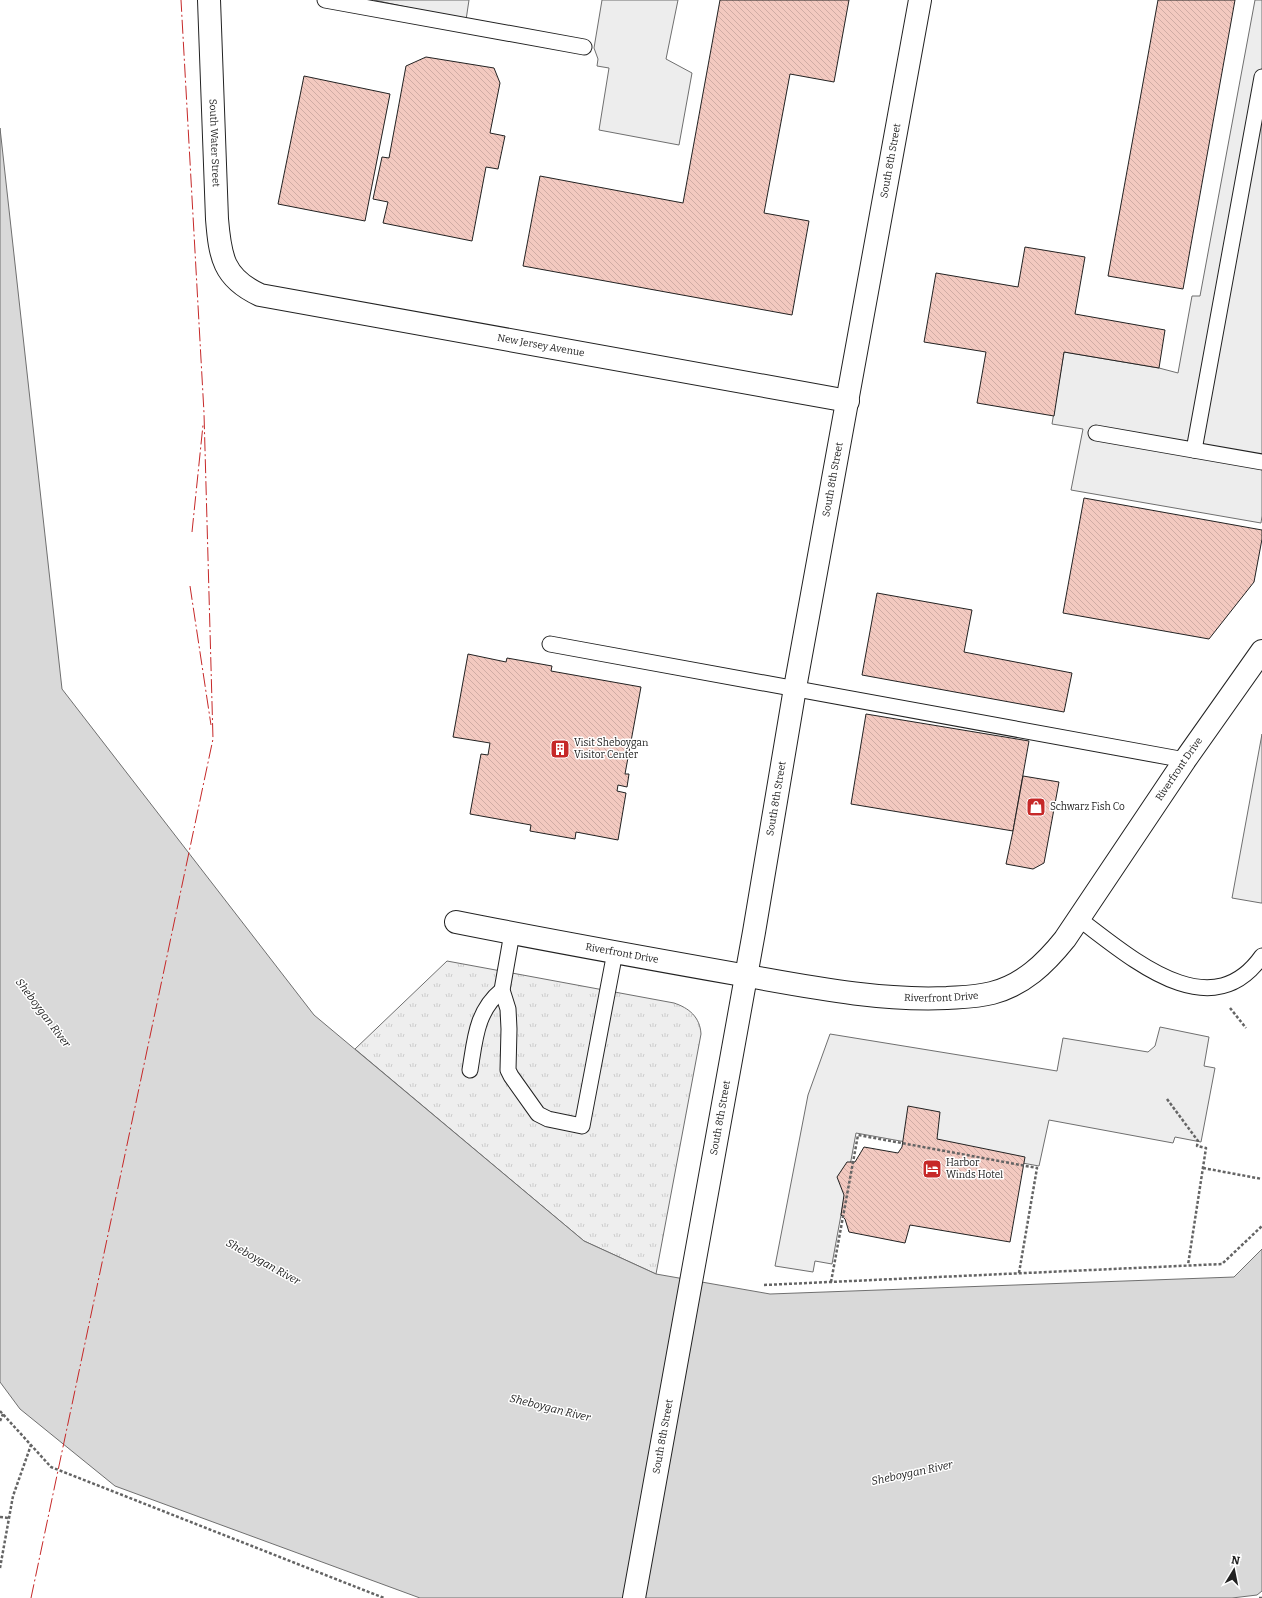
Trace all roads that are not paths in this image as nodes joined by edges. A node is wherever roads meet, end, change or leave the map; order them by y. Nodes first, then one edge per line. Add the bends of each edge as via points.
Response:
1 (209, 0) edge
2 (325, 0) edge
3 (920, 0) edge
4 (584, 47) dead end
5 (1262, 77) edge
6 (237, 281) joint
7 (848, 401) junction
8 (1096, 433) dead end
9 (1194, 450) junction
10 (1262, 462) edge
11 (550, 644) dead end
12 (1262, 651) edge
13 (795, 688) junction
14 (1185, 760) junction
15 (1079, 919) junction
16 (456, 922) dead end
17 (512, 933) junction
18 (615, 952) junction
19 (1262, 956) edge
20 (746, 976) junction
21 (502, 990) junction
22 (470, 1070) dead end
23 (634, 1598) edge

1 - 6 street, South Water Street via 220,251
2 - 4 lane
3 - 7 street, South 8th Street
5 - 9 lane
6 - 7 street, New Jersey Avenue via 260,296
7 - 13 street, South 8th Street
8 - 9 lane
9 - 10 lane
11 - 13 lane
12 - 14 street, Riverfront Drive
13 - 14 lane
13 - 20 street, South 8th Street
14 - 15 street, Riverfront Drive
15 - 19 lane via 1147,968 1163,977 1187,985 1211,988 1232,983 1247,974
15 - 20 street, Riverfront Drive via 1041,966 1010,987 990,994 935,998 887,997
16 - 17 street, Riverfront Drive
17 - 18 street, Riverfront Drive
17 - 21 lane
18 - 20 street, Riverfront Drive
18 - 21 lane via 582,1126 548,1119 538,1114 511,1076 507,1064 508,1009
20 - 23 street, South 8th Street
21 - 22 lane via 492,998 480,1019

